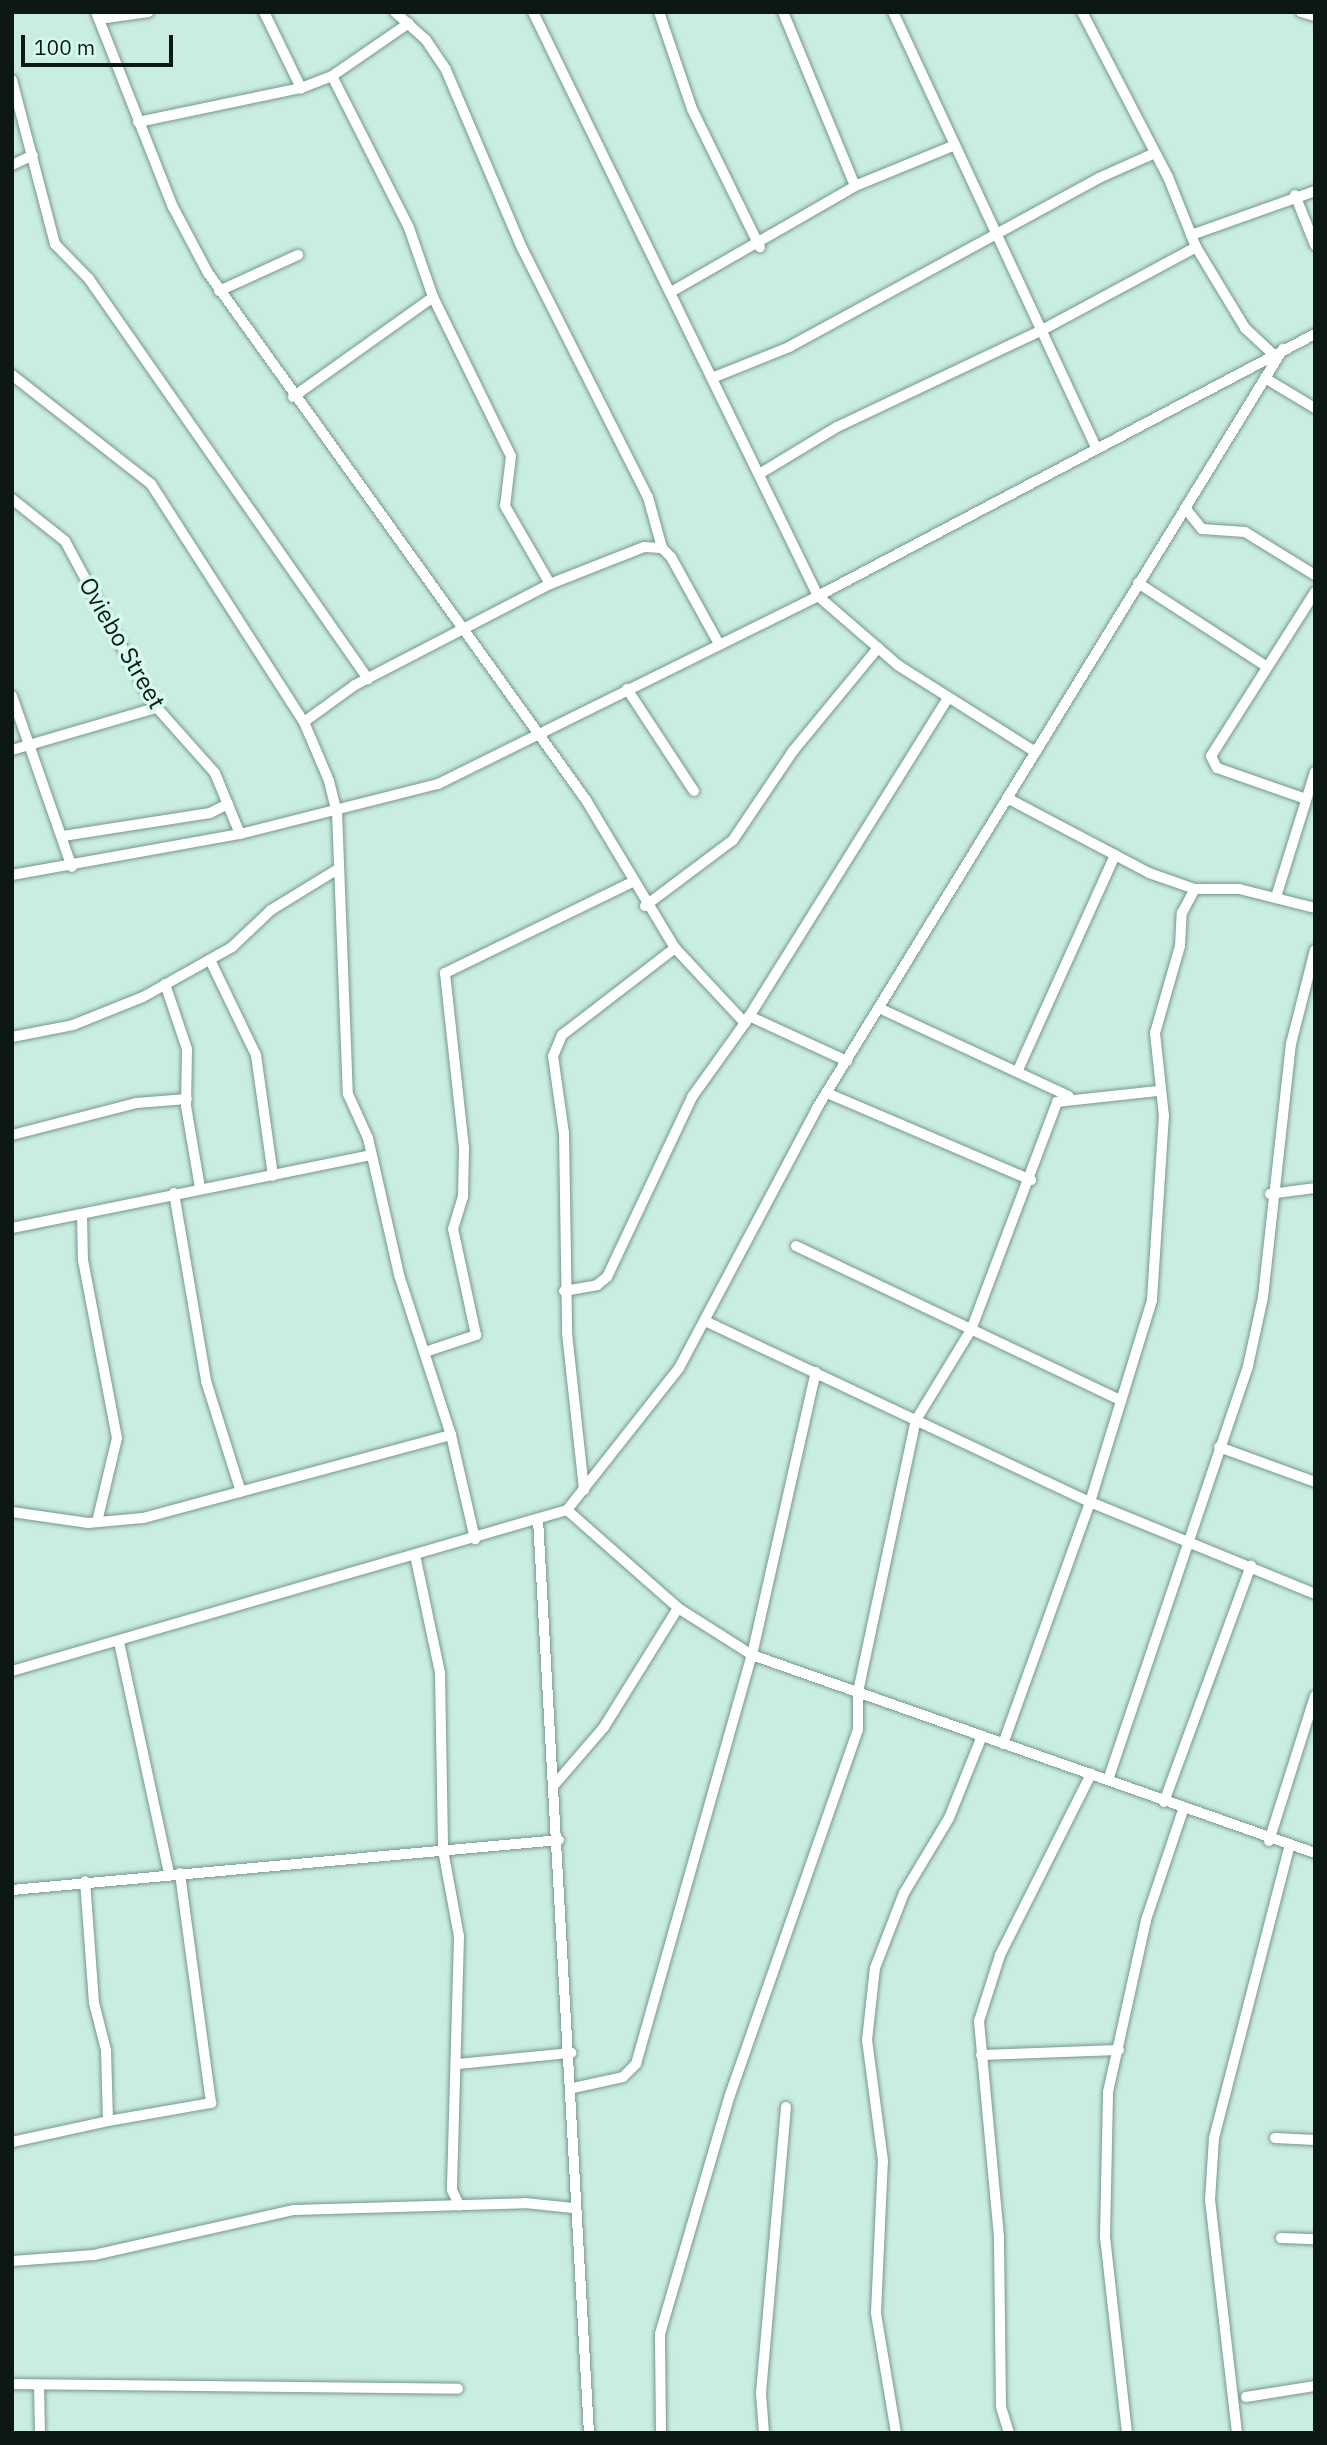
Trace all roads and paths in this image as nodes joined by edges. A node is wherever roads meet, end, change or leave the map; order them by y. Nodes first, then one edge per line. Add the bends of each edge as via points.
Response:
1 (149, 12) edge
2 (264, 12) edge
3 (395, 12) edge
4 (533, 12) edge
5 (659, 12) edge
6 (783, 12) edge
7 (893, 12) edge
8 (1082, 12) edge
9 (1301, 12) edge
10 (98, 16) edge
11 (1315, 16) edge
12 (409, 23) junction
13 (332, 76) junction
14 (12, 80) edge
15 (301, 88) junction
16 (138, 122) junction
17 (955, 145) junction
18 (1156, 153) junction
19 (33, 155) junction
20 (12, 164) edge
21 (855, 186) junction
22 (1315, 191) edge
23 (1295, 195) junction
24 (999, 234) junction
25 (1191, 235) junction
26 (1315, 245) edge
27 (760, 247) junction
28 (1196, 247) junction
29 (299, 255) dead end
30 (219, 291) junction
31 (671, 292) junction
32 (433, 297) junction
33 (1044, 329) junction
34 (1315, 334) edge
35 (1283, 349) junction
36 (1273, 354) junction
37 (12, 375) edge
38 (712, 378) junction
39 (1265, 378) junction
40 (293, 397) junction
41 (1315, 408) edge
42 (1095, 445) junction
43 (761, 473) junction
44 (12, 499) edge
45 (1185, 508) junction
46 (662, 548) junction
47 (1315, 575) edge
48 (1138, 583) junction
49 (550, 584) junction
50 (1315, 592) edge
51 (818, 596) junction
52 (464, 631) junction
53 (719, 644) junction
54 (878, 648) junction
55 (1266, 666) junction
56 (368, 679) junction
57 (627, 689) junction
58 (12, 696) edge
59 (948, 698) junction
60 (156, 708) junction
61 (304, 722) junction
62 (534, 736) junction
63 (30, 747) junction
64 (12, 750) edge
65 (1034, 751) junction
66 (1315, 772) edge
67 (694, 790) dead end
68 (1007, 798) junction
69 (1305, 803) junction
70 (228, 804) junction
71 (1315, 810) edge
72 (337, 812) junction
73 (240, 834) junction
74 (63, 836) junction
75 (1115, 855) junction
76 (72, 867) junction
77 (338, 869) junction
78 (12, 875) edge
79 (632, 882) junction
80 (1195, 889) junction
81 (1276, 897) junction
82 (645, 906) junction
83 (1315, 908) edge
84 (675, 947) junction
85 (1315, 950) edge
86 (210, 960) junction
87 (165, 984) junction
88 (879, 1008) junction
89 (747, 1020) junction
90 (12, 1037) edge
91 (847, 1060) junction
92 (1018, 1070) junction
93 (1159, 1091) junction
94 (827, 1093) junction
95 (1069, 1096) junction
96 (187, 1099) junction
97 (12, 1135) edge
98 (371, 1155) junction
99 (273, 1176) junction
100 (1031, 1180) junction
101 (200, 1188) junction
102 (1315, 1188) edge
103 (174, 1194) junction
104 (1270, 1194) junction
105 (82, 1213) junction
106 (12, 1228) edge
107 (796, 1246) dead end
108 (564, 1291) junction
109 (705, 1321) junction
110 (971, 1330) junction
111 (425, 1352) junction
112 (816, 1372) junction
113 (1121, 1400) junction
114 (916, 1420) junction
115 (451, 1435) junction
116 (1219, 1447) junction
117 (1315, 1482) edge
118 (584, 1490) junction
119 (241, 1492) junction
120 (1090, 1502) junction
121 (567, 1510) junction
122 (12, 1512) edge
123 (538, 1519) junction
124 (97, 1522) junction
125 (475, 1539) junction
126 (1186, 1540) junction
127 (415, 1555) junction
128 (1251, 1566) junction
129 (1315, 1594) edge
130 (678, 1608) junction
131 (119, 1642) junction
132 (752, 1655) junction
133 (12, 1671) edge
134 (858, 1692) junction
135 (1315, 1696) edge
136 (982, 1736) junction
137 (1003, 1744) junction
138 (1091, 1774) junction
139 (1108, 1780) junction
140 (555, 1784) junction
141 (1164, 1802) junction
142 (1183, 1810) junction
143 (559, 1840) junction
144 (1269, 1841) junction
145 (1289, 1847) junction
146 (443, 1850) junction
147 (1315, 1853) edge
148 (175, 1873) junction
149 (85, 1881) junction
150 (12, 1890) edge
151 (1119, 2050) junction
152 (571, 2053) junction
153 (981, 2055) junction
154 (458, 2064) junction
155 (573, 2088) junction
156 (786, 2107) dead end
157 (108, 2121) junction
158 (1275, 2138) dead end
159 (1315, 2140) edge
160 (12, 2142) edge
161 (459, 2205) junction
162 (573, 2208) junction
163 (1281, 2238) dead end
164 (1315, 2239) edge
165 (12, 2261) edge
166 (12, 2384) edge
167 (39, 2385) junction
168 (1315, 2386) edge
169 (458, 2389) dead end
170 (1246, 2397) dead end
171 (40, 2433) edge
172 (589, 2433) edge
173 (661, 2433) edge
174 (764, 2433) edge
175 (896, 2433) edge
176 (1010, 2433) edge
177 (1127, 2433) edge
178 (1237, 2433) edge

1 - 10 street
2 - 15 street
3 - 12 street
4 - 31 street
5 - 27 street via 692,109
6 - 21 street
7 - 17 street
8 - 18 street
9 - 11 street
10 - 16 street
12 - 13 street
12 - 46 street via 446,70 522,247 648,497
13 - 15 street
13 - 32 street via 409,228
14 - 19 street
15 - 16 street
16 - 30 street
17 - 21 street
17 - 24 street
18 - 24 street
18 - 25 street
19 - 20 street
19 - 56 street via 55,244 89,279
21 - 27 street
22 - 23 street
23 - 25 street
23 - 26 street
24 - 33 street
24 - 38 street via 789,347
25 - 28 street
27 - 31 street
28 - 33 street
28 - 36 street via 1245,328
29 - 30 street
30 - 40 street
31 - 38 street
32 - 40 street
32 - 49 street via 511,456 505,506
33 - 42 street
33 - 43 street via 846,422
34 - 35 street
35 - 36 street
35 - 39 street
36 - 42 street
37 - 61 street via 151,484
38 - 43 street
39 - 41 street
39 - 45 street
40 - 52 street
42 - 51 street
43 - 51 street
44 - 60 street, Oviebo Street via 65,541
45 - 47 street via 1207,531 1245,532
45 - 48 street
46 - 49 street via 623,551
46 - 53 street
48 - 55 street
48 - 65 street
49 - 52 street
50 - 55 street
51 - 53 street
51 - 54 street
52 - 56 street
52 - 62 street
53 - 57 street
54 - 59 street
54 - 82 street via 793,751 733,840
55 - 69 street via 1213,762
56 - 61 street
57 - 62 street
57 - 67 street
58 - 63 street
59 - 65 street
59 - 89 street
60 - 63 street
60 - 70 street, Oviebo Street via 215,773
61 - 72 street
62 - 72 street via 438,784
62 - 79 street via 586,800
63 - 64 street
63 - 74 street
65 - 68 street
66 - 69 street
68 - 75 street
68 - 88 street
69 - 71 street
69 - 81 street
70 - 73 street, Oviebo Street
70 - 74 street via 210,813
72 - 73 street
72 - 77 street
73 - 76 street
74 - 76 street
75 - 80 street
75 - 92 street
76 - 78 street
77 - 86 street via 271,910
77 - 98 street via 347,1083
79 - 82 street
79 - 111 street via 445,973 464,1149 463,1197 453,1229 476,1335
80 - 81 street
80 - 93 street via 1182,912 1180,946 1155,1033
81 - 83 street
82 - 84 street
84 - 89 street
84 - 108 street via 555,1045 564,1133
85 - 104 street via 1292,1044
86 - 87 street
86 - 99 street via 256,1055
87 - 90 street via 104,1015
87 - 96 street via 187,1049
88 - 91 street
88 - 92 street
89 - 91 street
89 - 108 street via 692,1097 607,1277 597,1285
91 - 94 street
92 - 95 street
93 - 95 street
93 - 113 street via 1164,1116 1152,1300
94 - 100 street
94 - 109 street
95 - 100 street via 1051,1110
96 - 97 street via 136,1103
96 - 101 street
98 - 99 street
98 - 111 street
99 - 101 street
100 - 110 street
101 - 103 street
102 - 104 street
103 - 105 street
103 - 119 street via 206,1381
104 - 116 street via 1260,1308 1248,1366
105 - 106 street
105 - 124 street via 83,1260 117,1438
107 - 110 street
108 - 118 street
109 - 112 street
109 - 118 street via 640,1423
110 - 113 street
110 - 114 street
111 - 115 street
112 - 114 street
112 - 132 street
113 - 120 street
114 - 120 street
114 - 134 street
115 - 119 street
115 - 125 street
116 - 117 street
116 - 126 street
118 - 121 street
119 - 124 street via 143,1518
120 - 126 street
120 - 137 street
121 - 123 street
121 - 130 street
122 - 124 street
123 - 125 street
123 - 140 street
125 - 127 street
126 - 128 street
126 - 139 street
127 - 131 street
127 - 146 street via 440,1674
128 - 129 street
128 - 141 street
130 - 132 street
130 - 140 street via 604,1727
131 - 133 street
131 - 148 street
132 - 134 street
132 - 155 street via 636,2064 623,2077
134 - 136 street
134 - 173 street via 858,1730 730,2095 669,2298 657,2371
135 - 144 street
136 - 137 street
136 - 175 street via 949,1818 904,1893 875,1968 867,2040 883,2161 876,2313
137 - 138 street
138 - 139 street
138 - 153 street via 984,1993
139 - 141 street
140 - 143 street
141 - 142 street
142 - 144 street
142 - 151 street via 1146,1920
143 - 146 street
143 - 152 street
144 - 145 street
145 - 147 street
145 - 178 street via 1214,2138 1210,2200
146 - 148 street
146 - 154 street via 459,1936
148 - 149 street
148 - 157 street via 211,2103
149 - 150 street
149 - 157 street via 94,2003 106,2050
151 - 153 street
151 - 177 street via 1103,2152 1105,2225
152 - 154 street
152 - 155 street
153 - 176 street via 999,2237 1001,2406
154 - 161 street via 452,2190
155 - 162 street
156 - 174 street via 761,2393
157 - 160 street
158 - 159 street
161 - 162 street
161 - 165 street via 294,2210 94,2255
162 - 172 street
163 - 164 street
166 - 167 street
167 - 169 street
167 - 171 street
168 - 170 street

